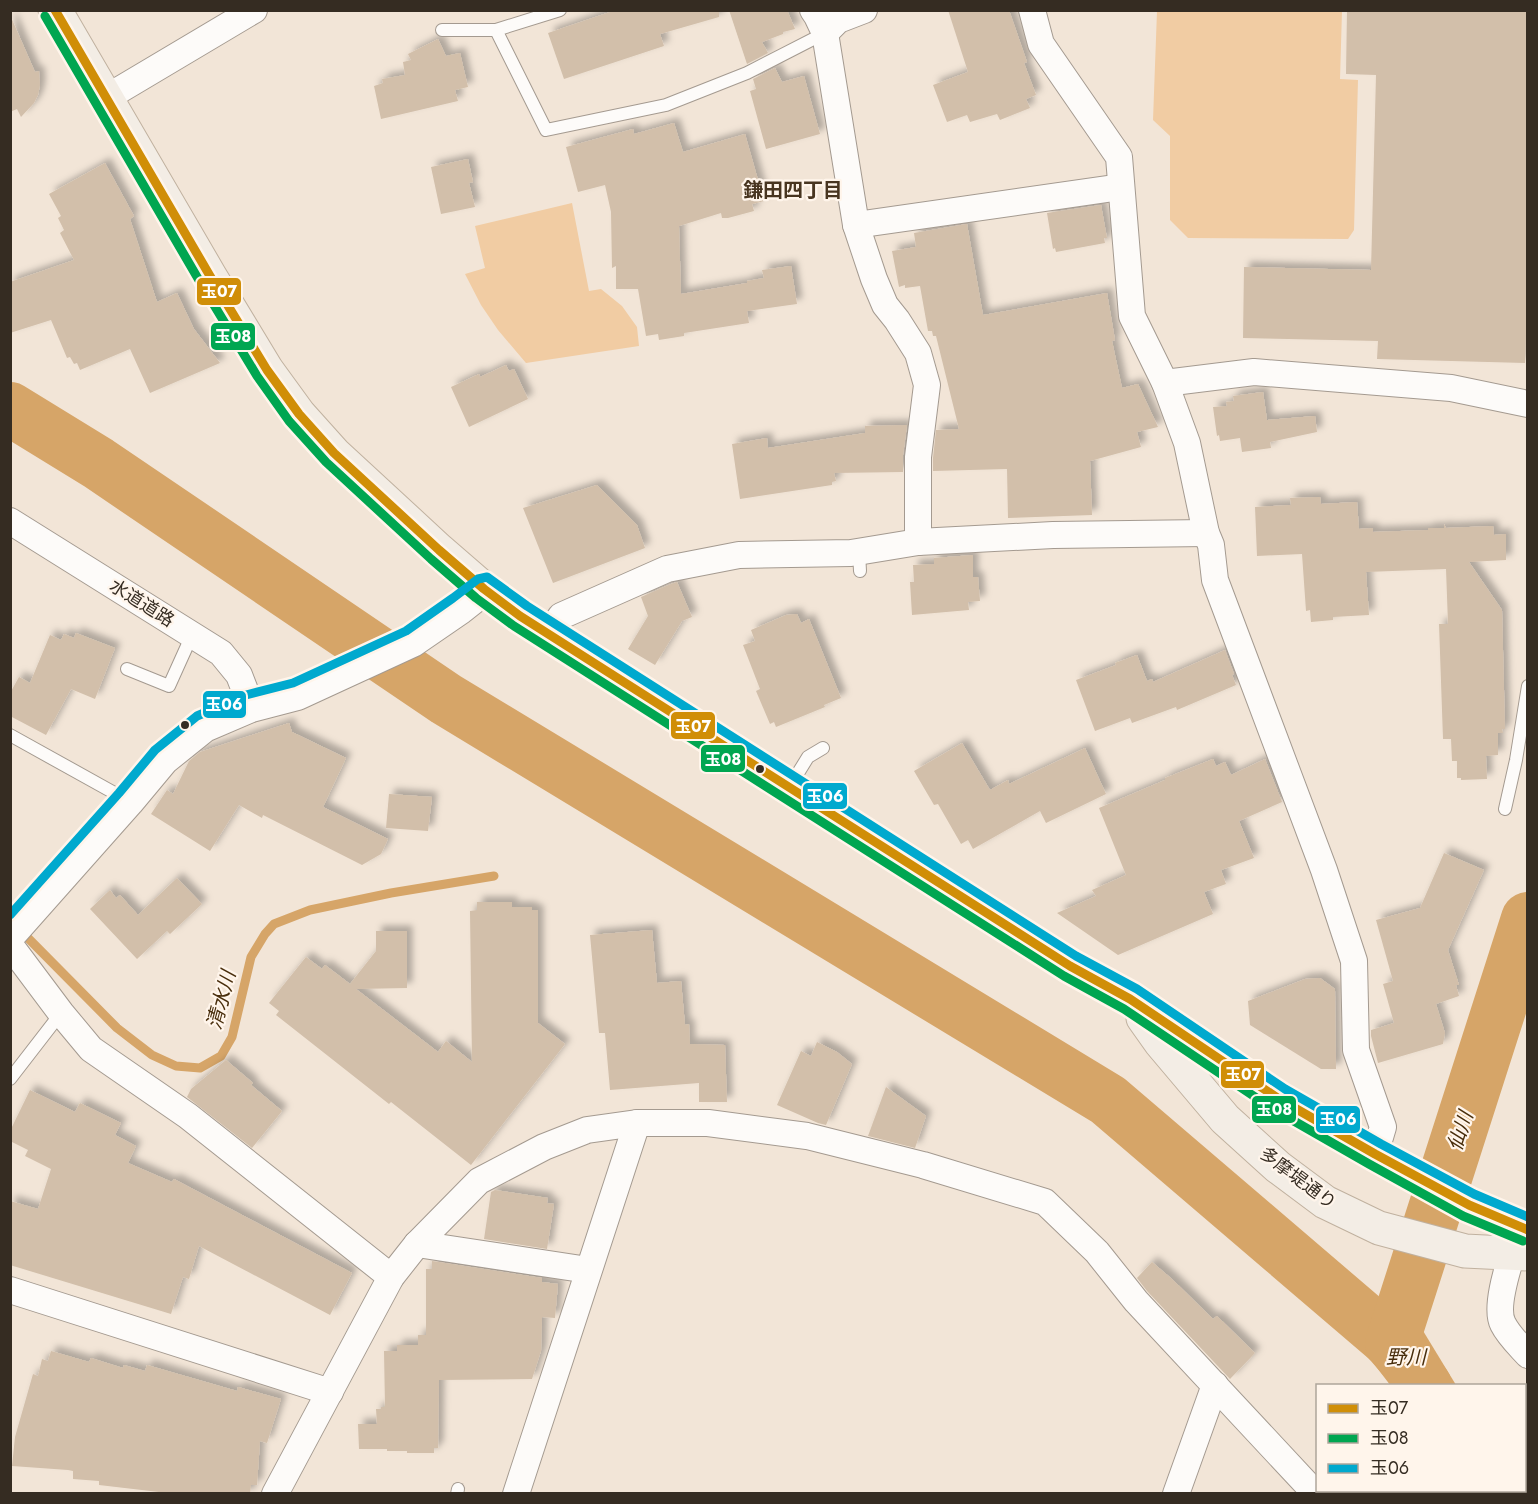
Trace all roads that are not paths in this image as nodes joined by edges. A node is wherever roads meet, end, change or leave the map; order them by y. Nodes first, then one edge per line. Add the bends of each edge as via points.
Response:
1 (55, 10) edge
2 (254, 10) edge
3 (560, 10) edge
4 (813, 10) edge
5 (864, 10) edge
6 (1032, 10) edge
7 (442, 30) dead end
8 (496, 30) junction
9 (825, 33) junction
10 (106, 98) junction
11 (1121, 187) junction
12 (856, 225) junction
13 (1165, 382) junction
14 (1527, 404) edge
15 (10, 521) edge
16 (1206, 533) junction
17 (918, 542) junction
18 (472, 599) junction
19 (549, 634) junction
20 (192, 635) junction
21 (127, 669) dead end
22 (1527, 686) edge
23 (251, 705) junction
24 (10, 735) edge
25 (823, 748) dead end
26 (789, 787) junction
27 (128, 801) junction
28 (1505, 809) dead end
29 (10, 934) edge
30 (10, 945) edge
31 (1130, 999) junction
32 (61, 1013) junction
33 (10, 1079) edge
34 (637, 1123) junction
35 (1375, 1154) junction
36 (417, 1244) junction
37 (1522, 1246) edge
38 (588, 1270) junction
39 (391, 1277) junction
40 (10, 1290) edge
41 (1527, 1354) edge
42 (1215, 1385) junction
43 (330, 1392) junction
44 (275, 1494) edge
45 (516, 1494) edge
46 (1176, 1494) edge
47 (1316, 1494) edge

1 - 10 main road, 多摩堤通り
2 - 10 street
3 - 8 lane
4 - 9 street
5 - 9 street via 838,20
6 - 11 street via 1041,44 1119,157
7 - 8 lane
8 - 9 lane via 546,130 666,105 747,73
9 - 12 street
10 - 18 main road, 多摩堤通り via 267,370 299,414 334,453 439,550
11 - 12 street
11 - 13 street via 1132,316
12 - 17 street via 885,305 918,354 927,386 918,457
13 - 14 street via 1254,372 1451,388
13 - 16 street via 1187,443
15 - 20 street, 水道道路
16 - 17 street
16 - 35 street via 1215,580 1324,870 1354,961 1356,1050 1383,1127
17 - 19 street via 860,561 739,555 667,569 561,616
18 - 19 main road, 多摩堤通り via 520,616
18 - 23 street via 412,640 297,694
19 - 26 main road, 多摩堤通り
20 - 21 lane via 169,686
20 - 23 street, 水道道路 via 221,653 238,675
22 - 28 lane
23 - 27 street via 204,726 163,759
24 - 27 lane
25 - 26 lane via 808,757
26 - 31 main road, 多摩堤通り via 1070,966
27 - 29 street
30 - 32 street
31 - 35 main road, 多摩堤通り via 1279,1099
31 - 37 main road, 多摩堤通り via 1160,1042 1225,1119 1278,1167 1325,1202 1379,1228 1465,1251
32 - 33 lane
32 - 39 street via 91,1049 188,1116
34 - 36 street via 588,1130 544,1147 478,1181
34 - 38 street
34 - 42 street via 708,1123 807,1136 923,1165 1045,1202 1097,1252 1136,1301
35 - 37 main road, 多摩堤通り via 1470,1205
36 - 38 street
36 - 39 street
37 - 41 street via 1503,1286 1501,1313 1502,1322
38 - 45 street
39 - 43 street
40 - 43 street
42 - 46 street
42 - 47 street
43 - 44 street

